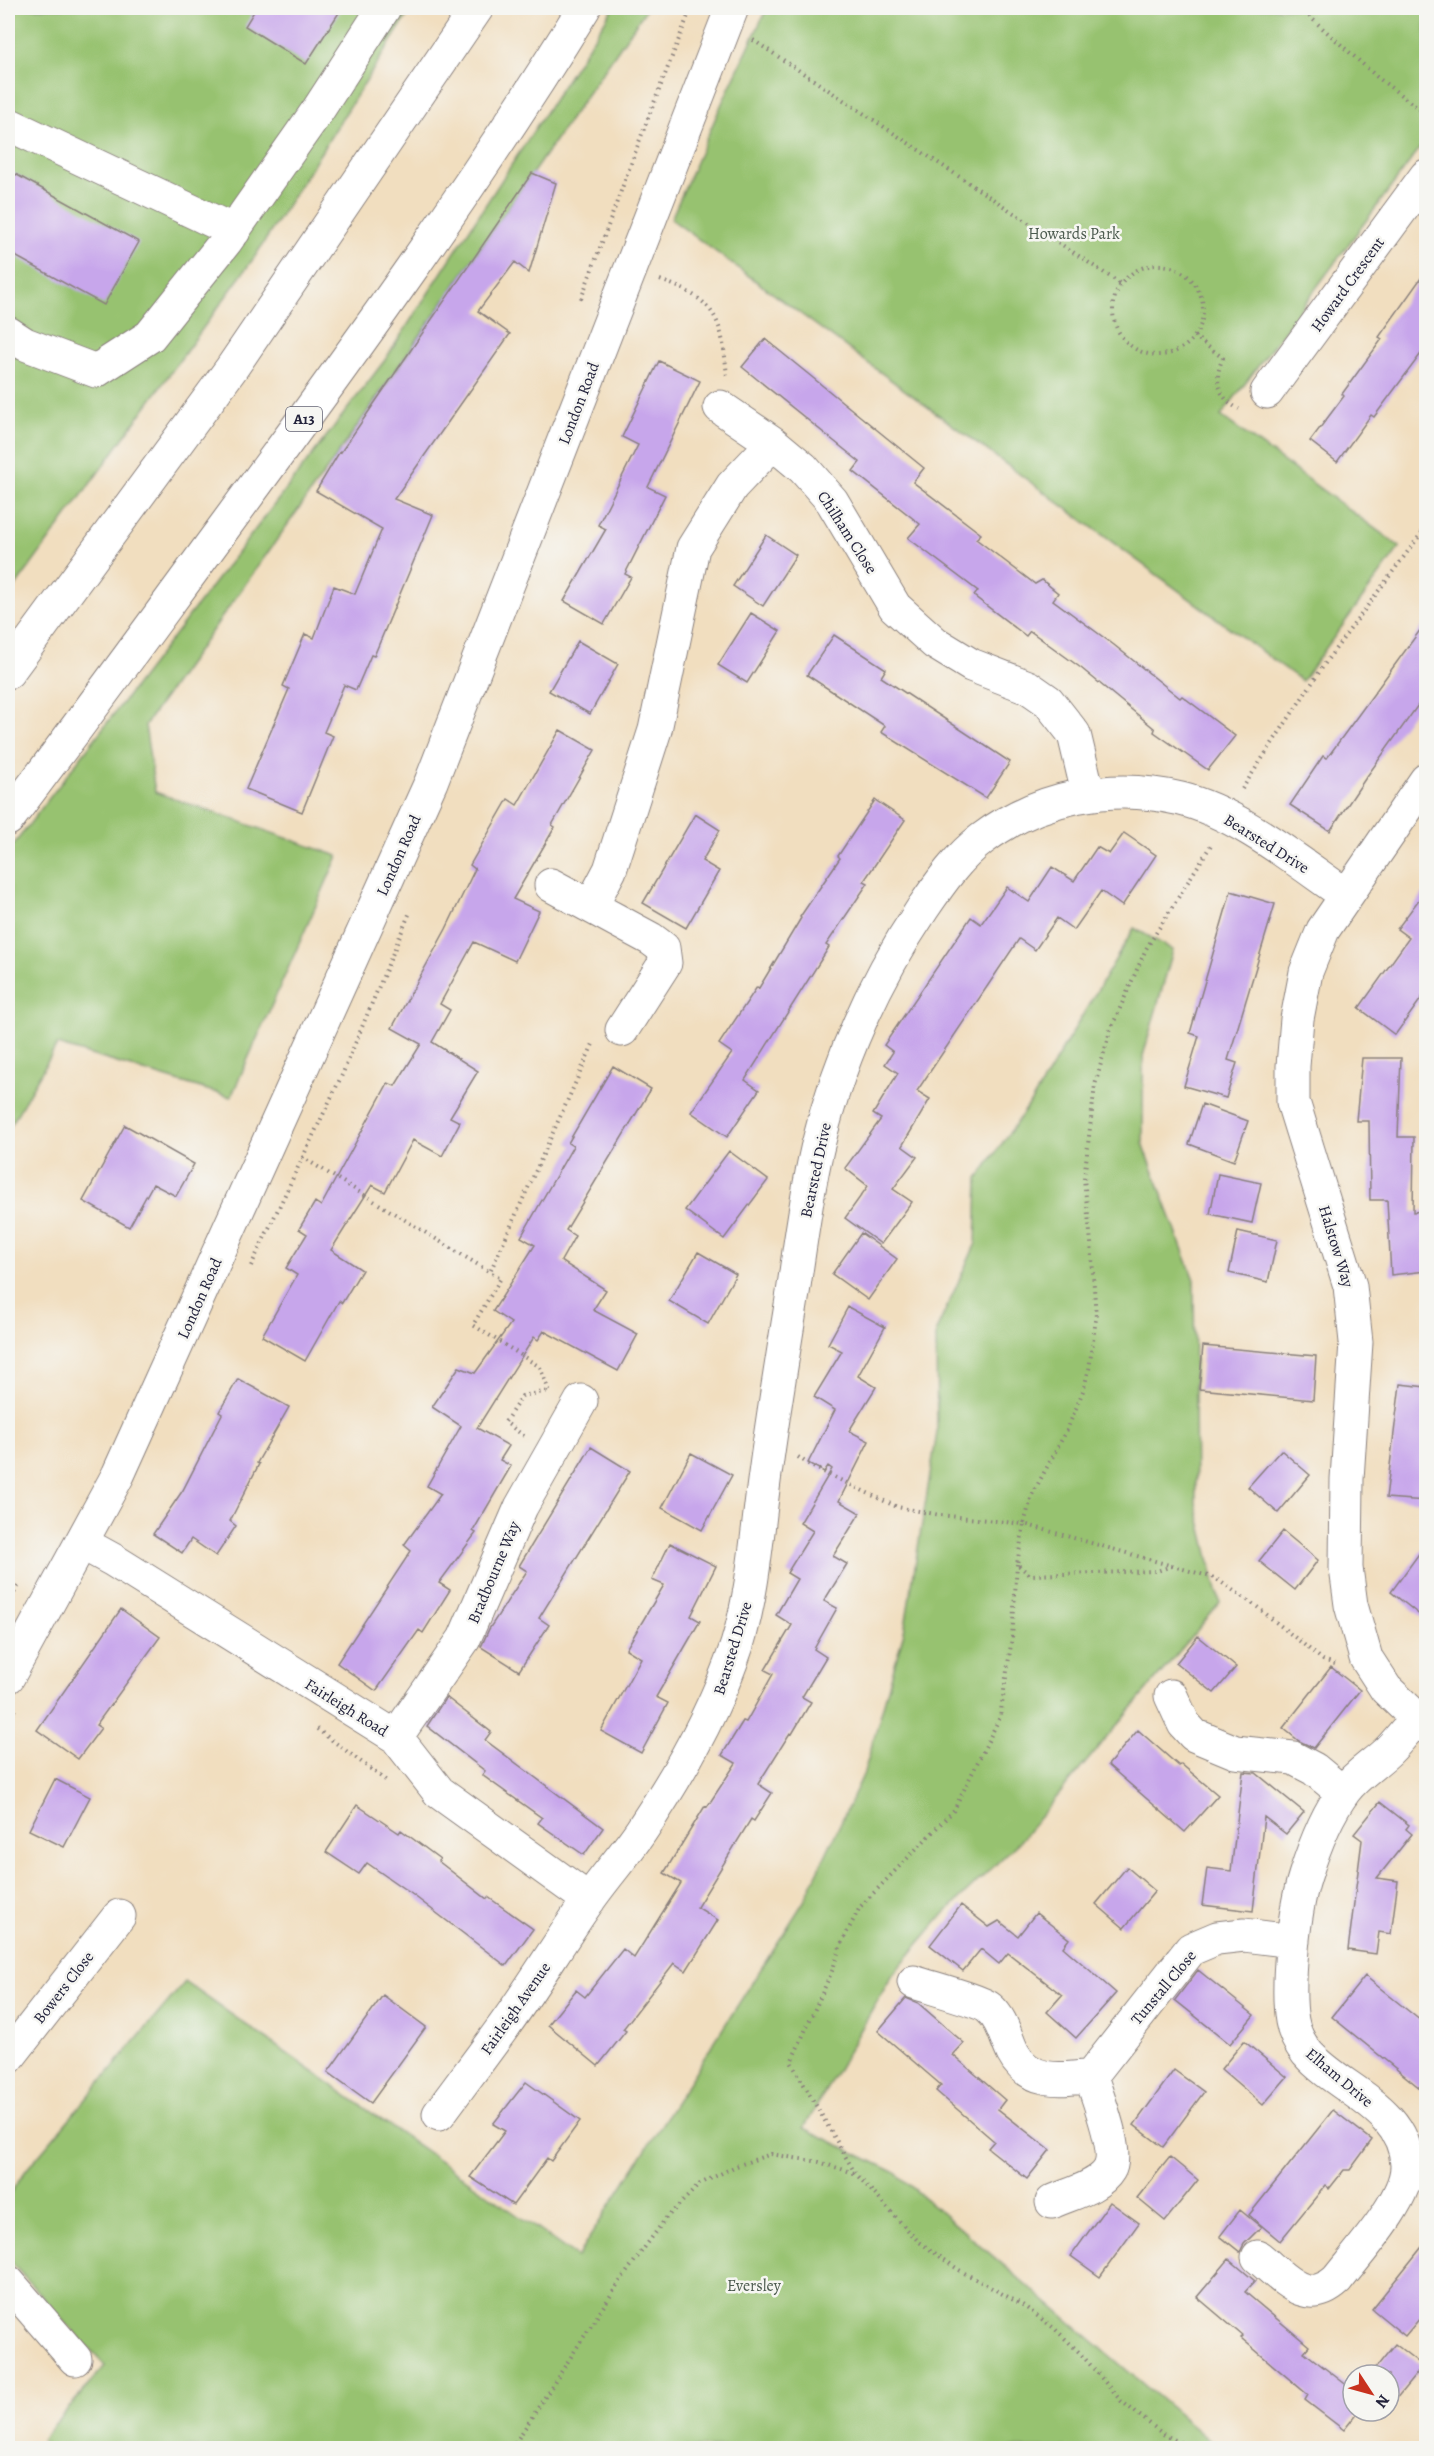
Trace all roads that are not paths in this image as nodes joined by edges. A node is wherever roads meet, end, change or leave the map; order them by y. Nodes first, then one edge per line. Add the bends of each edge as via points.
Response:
1 (384, 8) edge
2 (477, 8) edge
3 (584, 8) edge
4 (728, 15) edge
5 (8, 124) edge
6 (1426, 176) edge
7 (234, 231) junction
8 (8, 333) edge
9 (724, 394) road end
10 (1257, 402) road end
11 (773, 443) junction
12 (8, 672) edge
13 (1426, 780) edge
14 (1088, 793) junction
15 (8, 819) edge
16 (551, 885) dead end
17 (1346, 895) junction
18 (591, 906) junction
19 (609, 1033) road end
20 (581, 1401) dead end
21 (82, 1543) junction
22 (8, 1677) edge
23 (1171, 1696) dead end
24 (1421, 1723) edge
25 (396, 1737) junction
26 (1343, 1793) junction
27 (589, 1900) junction
28 (119, 1916) dead end
29 (1293, 1941) junction
30 (914, 1983) dead end
31 (8, 2058) edge
32 (1091, 2076) junction
33 (439, 2114) dead end
34 (1414, 2137) edge
35 (1052, 2202) dead end
36 (1258, 2257) dead end
37 (8, 2282) edge
38 (75, 2359) dead end

1 - 7 main road
2 - 12 main road via 231,369
3 - 15 main road, A13 via 527,100 323,394
4 - 21 main road, London Road via 431,782 118,1475
5 - 7 main road
6 - 10 main road, Howard Crescent
7 - 8 main road via 150,336 96,371 25,344
9 - 11 main road, Chilham Close
11 - 14 main road, Chilham Close via 803,468 832,501 895,607 908,620 935,643 971,665 1028,687 1048,701 1074,734
11 - 18 main road via 732,486 693,548 655,730 610,870
13 - 17 main road, Halstow Way
14 - 17 main road, Bearsted Drive via 1146,793 1226,816
14 - 27 main road, Bearsted Drive via 1062,799 980,840 942,879 903,938 861,1014 837,1077 817,1151 770,1438 750,1591 738,1642 719,1695 693,1748 640,1833
16 - 18 main road
17 - 24 main road, Halstow Way via 1323,930 1306,972 1296,1031 1293,1102 1350,1286 1356,1342 1347,1479 1346,1568 1351,1605 1366,1658 1386,1689
18 - 19 main road via 663,948 665,963
20 - 25 main road, Bradbourne Way via 521,1507 464,1639
21 - 22 main road, London Road
21 - 25 main road, Fairleigh Road
23 - 26 main road via 1184,1724 1194,1735 1235,1752 1293,1758 1314,1769
24 - 26 main road, Elham Drive
25 - 27 main road, Fairleigh Road via 440,1792
26 - 29 main road, Elham Drive via 1304,1878
27 - 33 main road, Fairleigh Avenue via 506,2024
28 - 31 main road, Bowers Close
29 - 32 main road, Tunstall Close via 1244,1935 1217,1938 1191,1949
29 - 34 main road, Elham Drive via 1292,2021 1298,2039 1308,2054
30 - 32 main road via 988,2007 1003,2026 1013,2053 1024,2068 1045,2079
32 - 35 main road via 1113,2156 1109,2171 1096,2182
34 - 36 main road, Elham Drive via 1401,2189 1389,2212 1328,2288 1299,2290
37 - 38 main road

